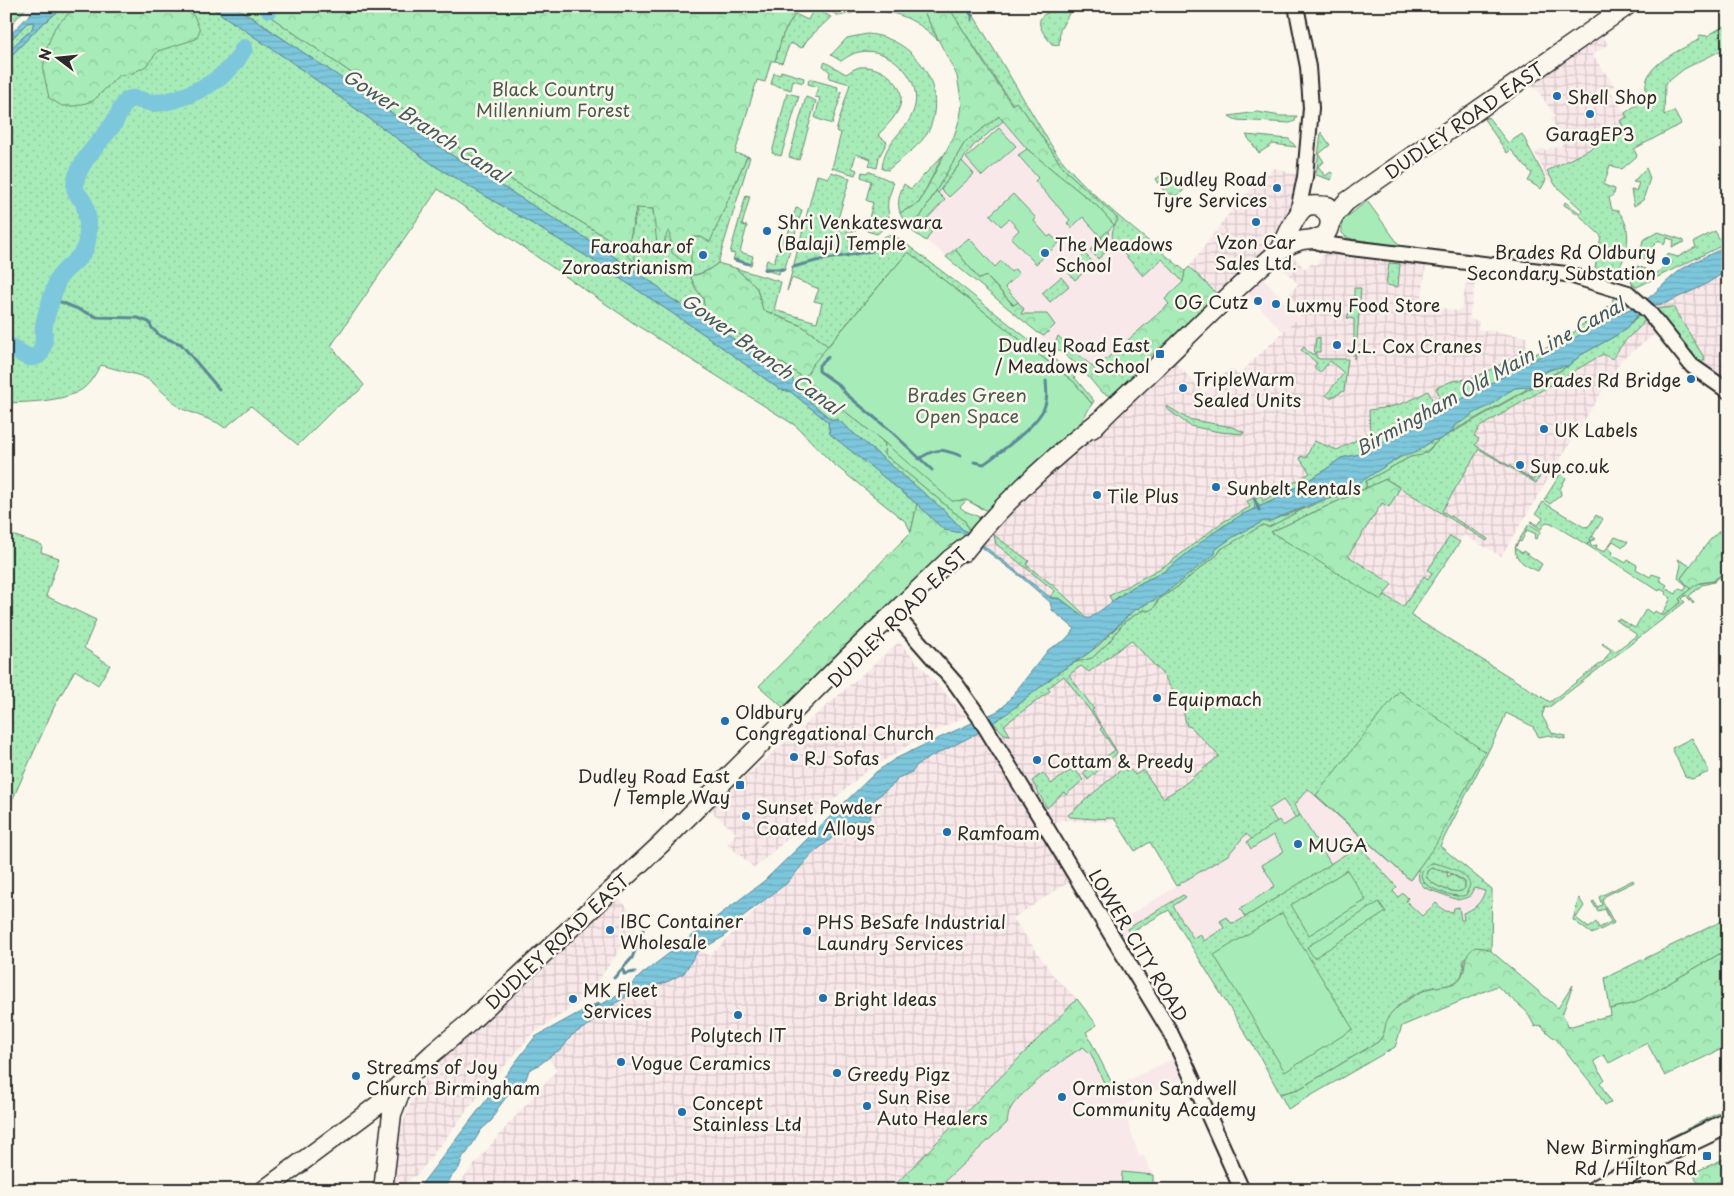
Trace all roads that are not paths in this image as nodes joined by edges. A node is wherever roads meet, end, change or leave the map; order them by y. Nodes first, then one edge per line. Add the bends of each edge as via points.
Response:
1 (1296, 6) edge
2 (1628, 6) edge
3 (1304, 182) junction
4 (1346, 202) junction
5 (1318, 206) junction
6 (1297, 217) junction
7 (1329, 225) junction
8 (1310, 239) junction
9 (1351, 248) junction
10 (1280, 250) junction
11 (1728, 391) edge
12 (898, 614) junction
13 (784, 726) junction
14 (433, 1053) junction
15 (385, 1110) junction
16 (1728, 1123) edge
17 (1728, 1135) edge
18 (387, 1153) junction
19 (1674, 1155) junction
20 (264, 1190) edge
21 (383, 1190) edge
22 (1242, 1190) edge
23 (1597, 1190) edge
24 (1622, 1190) edge

1 - 3 street via 1310,86 1310,127
2 - 4 main road, DUDLEY ROAD EAST
3 - 5 street via 1308,195
3 - 6 street
4 - 5 main road, DUDLEY ROAD EAST
4 - 7 main road, DUDLEY ROAD EAST
5 - 6 main road, DUDLEY ROAD EAST via 1305,207
5 - 7 main road via 1324,209
6 - 8 main road via 1299,232
6 - 10 main road, DUDLEY ROAD EAST
7 - 8 main road, DUDLEY ROAD EAST via 1322,237
7 - 9 street via 1335,237
8 - 9 street
8 - 10 main road, DUDLEY ROAD EAST
9 - 11 street via 1566,274 1628,293 1648,311 1685,359
10 - 12 main road, DUDLEY ROAD EAST
12 - 13 main road, DUDLEY ROAD EAST via 868,643 864,643
12 - 13 main road, DUDLEY ROAD EAST via 812,703 807,703
12 - 22 street, LOWER CITY ROAD via 956,684 983,724 1169,1030
13 - 14 main road, DUDLEY ROAD EAST via 478,1015
14 - 15 main road, DUDLEY ROAD EAST via 407,1078
14 - 18 main road via 407,1097
15 - 18 main road
15 - 20 main road, DUDLEY ROAD EAST
16 - 19 highway
17 - 19 highway
18 - 21 main road
19 - 23 highway
19 - 24 highway

